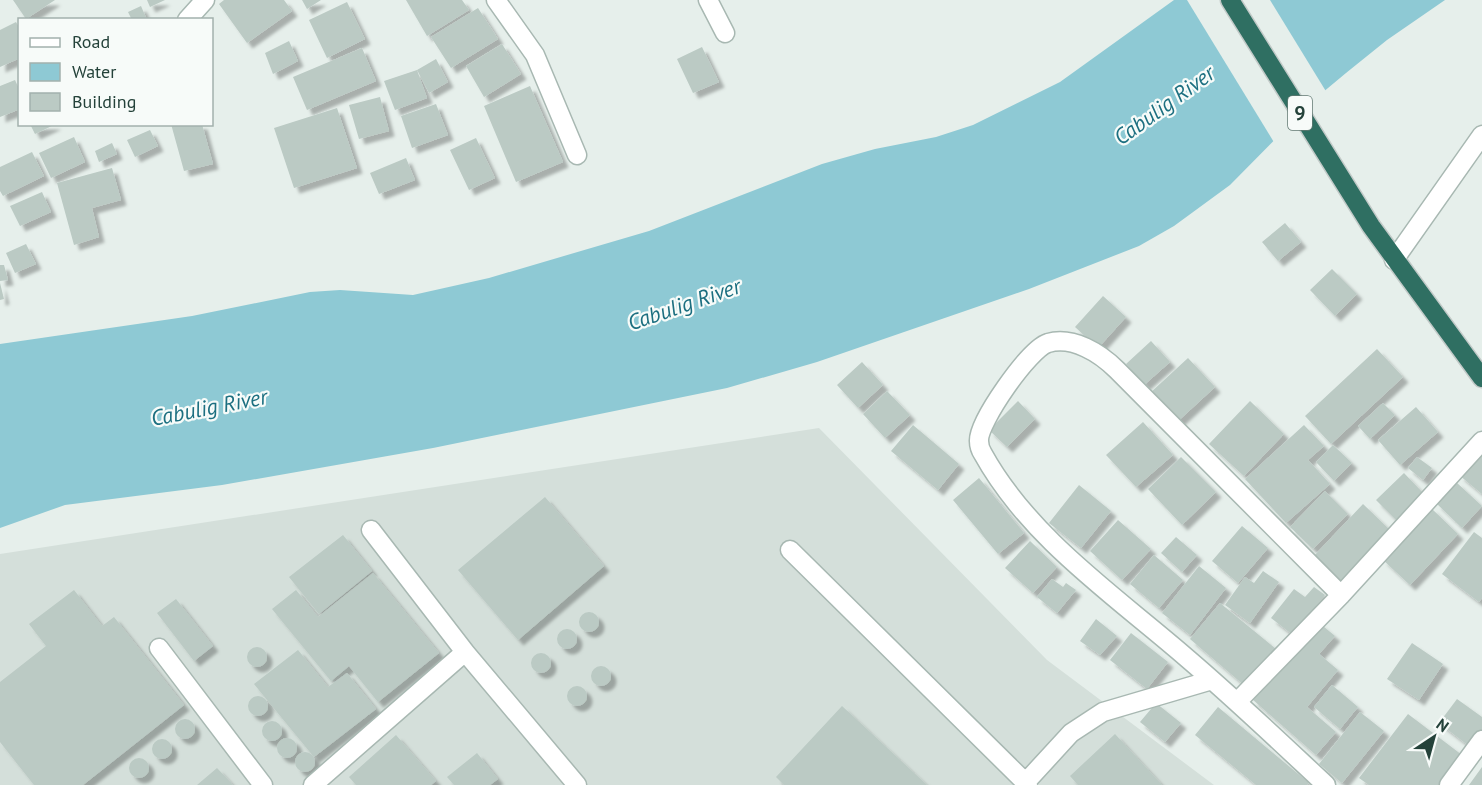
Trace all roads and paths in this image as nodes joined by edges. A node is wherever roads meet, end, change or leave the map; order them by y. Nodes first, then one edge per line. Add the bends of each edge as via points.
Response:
1 (206, 0) edge
2 (496, 0) edge
3 (708, 0) edge
4 (1230, 0) edge
5 (189, 18) edge
6 (725, 33) dead end
7 (1482, 135) edge
8 (577, 155) dead end
9 (1394, 260) junction
10 (1482, 378) edge
11 (1482, 441) edge
12 (371, 530) dead end
13 (790, 550) dead end
14 (1341, 595) junction
15 (159, 648) dead end
16 (465, 652) junction
17 (1212, 680) junction
18 (1237, 702) junction
19 (1482, 740) edge
20 (1027, 784) edge
21 (263, 785) edge
22 (313, 785) edge
23 (577, 785) edge
24 (1326, 785) edge
25 (1449, 785) edge

1 - 5 street
2 - 8 street via 535,55
3 - 6 street
4 - 9 highway, 9
7 - 9 street
9 - 10 highway, 9
11 - 14 street
12 - 16 street
13 - 20 street
14 - 17 street via 1104,357 1079,345 1061,342 1048,343 1031,353 984,424 978,442 983,453 1019,506 1062,552
14 - 18 street
15 - 21 street
16 - 22 street
16 - 23 street
17 - 18 street
17 - 20 street via 1103,712 1071,733
18 - 24 street
19 - 25 street

